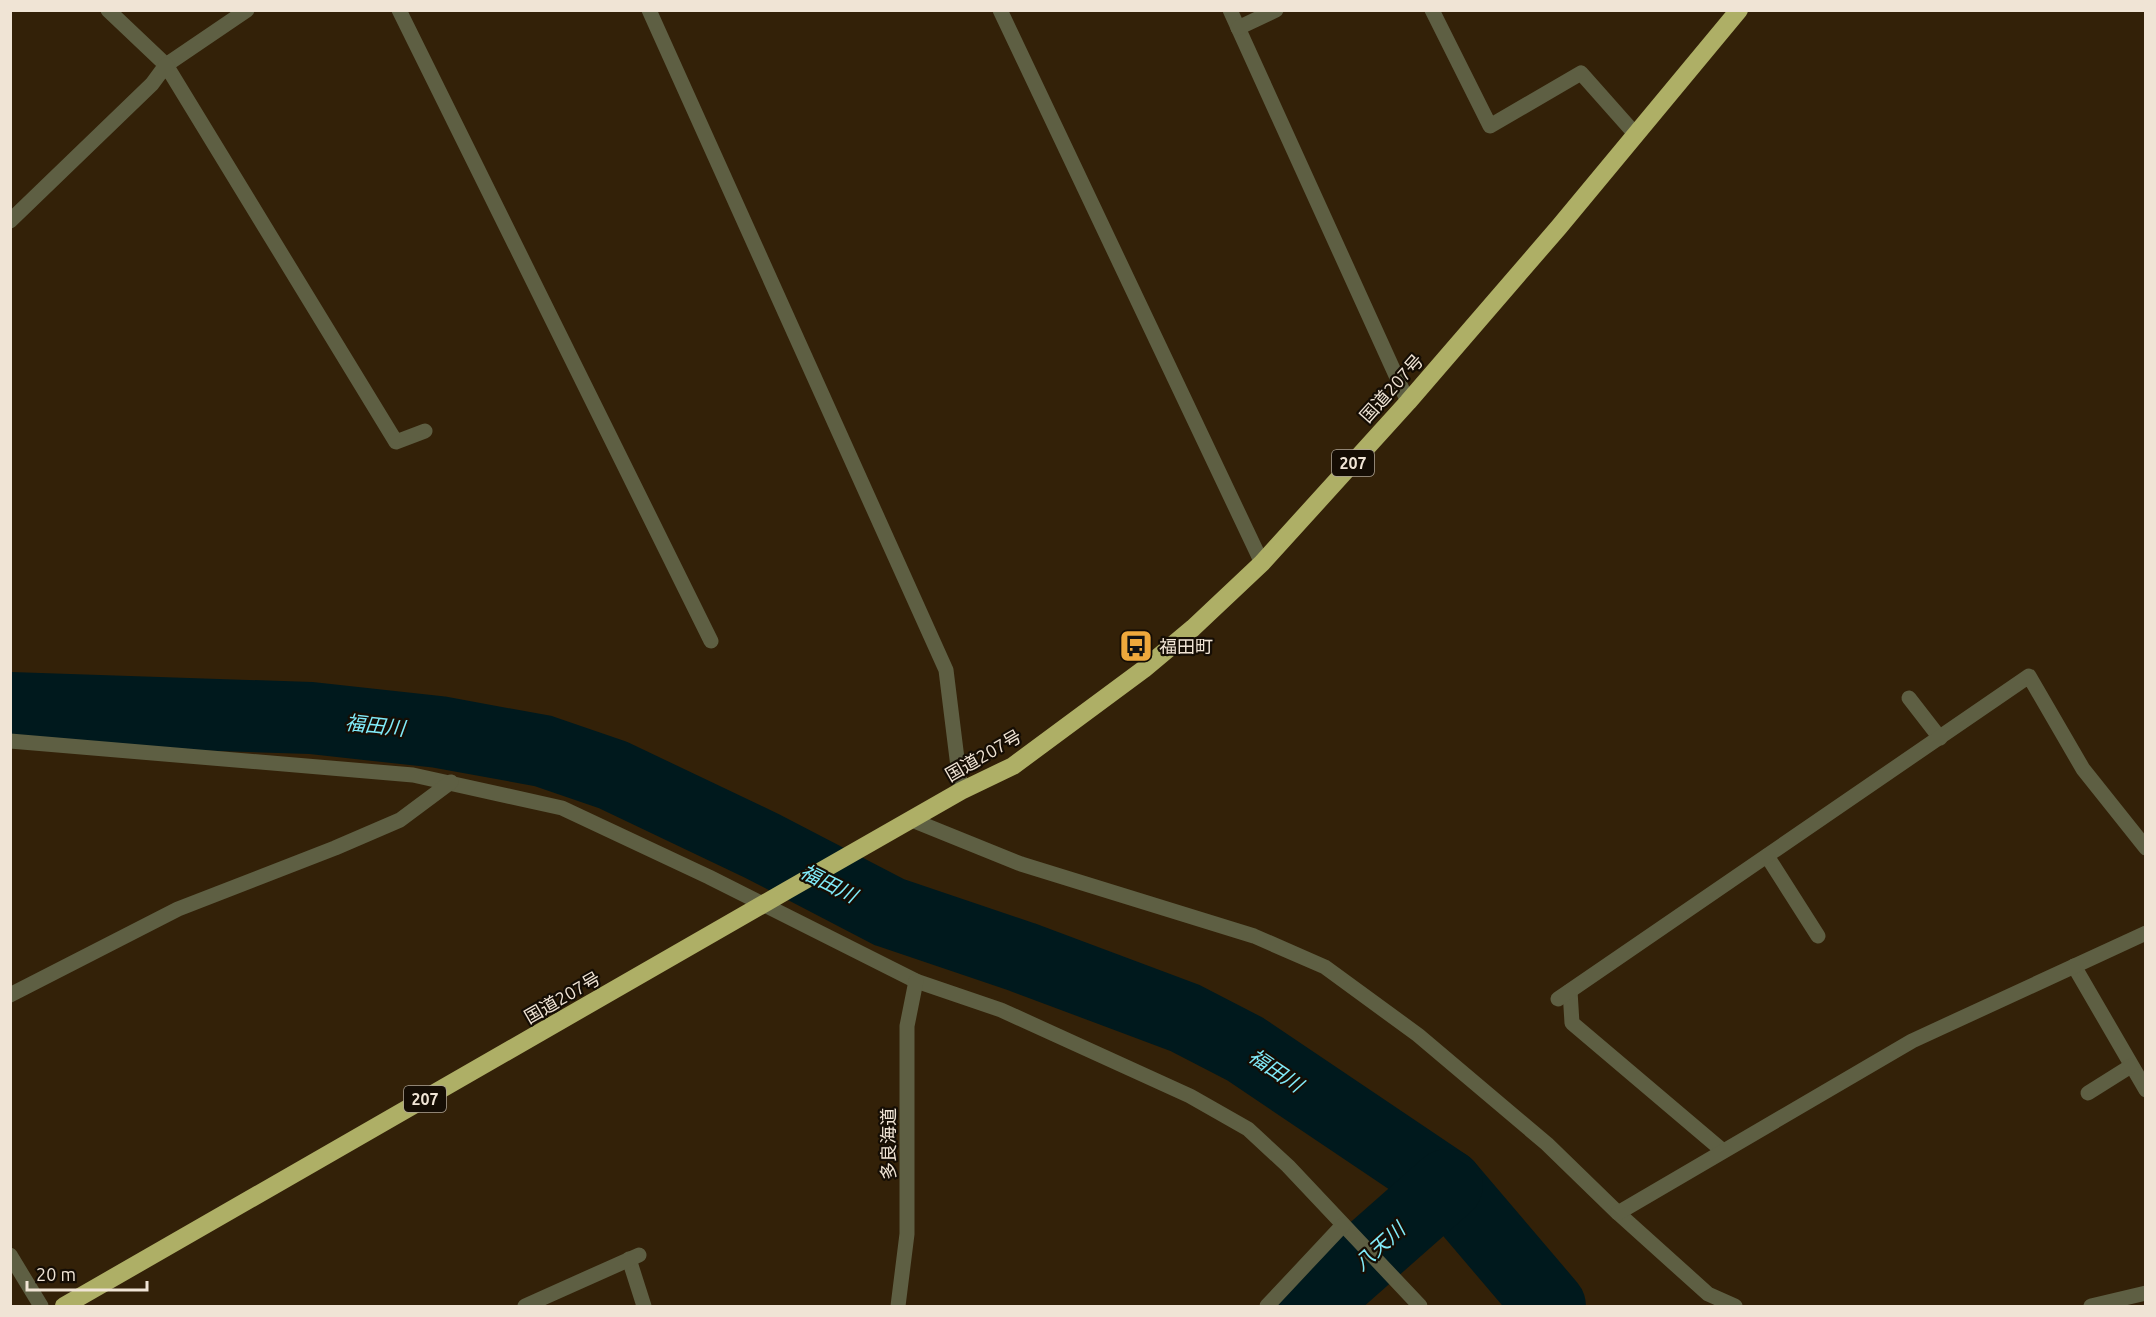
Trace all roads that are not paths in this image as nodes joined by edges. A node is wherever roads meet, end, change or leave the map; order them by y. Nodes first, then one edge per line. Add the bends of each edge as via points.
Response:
1 (108, 10) edge
2 (247, 10) edge
3 (399, 10) edge
4 (649, 10) edge
5 (1000, 10) edge
6 (1230, 10) edge
7 (1276, 10) edge
8 (1432, 10) edge
9 (1732, 14) edge
10 (1238, 28) junction
11 (166, 65) junction
12 (1636, 135) junction
13 (10, 221) edge
14 (1408, 402) junction
15 (425, 431) dead end
16 (1262, 563) junction
17 (711, 641) dead end
18 (1910, 698) dead end
19 (1940, 738) junction
20 (10, 741) edge
21 (451, 782) junction
22 (962, 791) junction
23 (912, 820) junction
24 (2145, 848) edge
25 (1767, 856) junction
26 (765, 904) junction
27 (2145, 933) edge
28 (1818, 936) dead end
29 (2074, 966) junction
30 (916, 981) junction
31 (10, 995) edge
32 (2131, 1066) junction
33 (2145, 1090) edge
34 (2088, 1092) dead end
35 (1723, 1151) junction
36 (1618, 1213) junction
37 (1343, 1225) junction
38 (10, 1255) edge
39 (2145, 1293) edge
40 (41, 1306) edge
41 (64, 1306) edge
42 (525, 1306) edge
43 (644, 1306) edge
44 (898, 1306) edge
45 (1267, 1306) edge
46 (1420, 1306) edge
47 (1735, 1306) edge
48 (2091, 1306) edge

1 - 11 street
2 - 11 street
3 - 17 street
4 - 22 street via 946,670
5 - 16 street
6 - 10 street
7 - 10 street
8 - 12 street via 1490,126 1581,73
9 - 12 highway, 国道207号 / 207
10 - 14 street
11 - 13 street via 152,84
11 - 15 street via 396,442
12 - 14 highway, 国道207号 / 207
14 - 16 highway, 国道207号 / 207
16 - 22 highway, 国道207号 / 207 via 1144,669 1013,766
18 - 19 street
19 - 24 street via 2029,676 2083,769
19 - 25 street
20 - 21 street via 413,775
21 - 26 street via 562,808
21 - 31 street via 400,820 178,909
22 - 23 highway, 国道207号 / 207
23 - 26 highway, 国道207号 / 207
23 - 36 street via 1021,864 1254,936 1325,967 1418,1035 1547,1144
25 - 28 street
25 - 35 street via 1564,995 1572,1023
26 - 30 street
26 - 41 highway, 国道207号 / 207
27 - 29 street
29 - 32 street
29 - 35 street via 1912,1041
30 - 37 street via 1001,1010 1190,1096 1248,1129
30 - 44 street, 多良海道 via 907,1026 907,1234
32 - 33 street
32 - 34 street
35 - 36 street
36 - 47 street via 1708,1294
37 - 45 street
37 - 46 street
38 - 40 street
39 - 48 street
42 - 43 street via 634,1257

